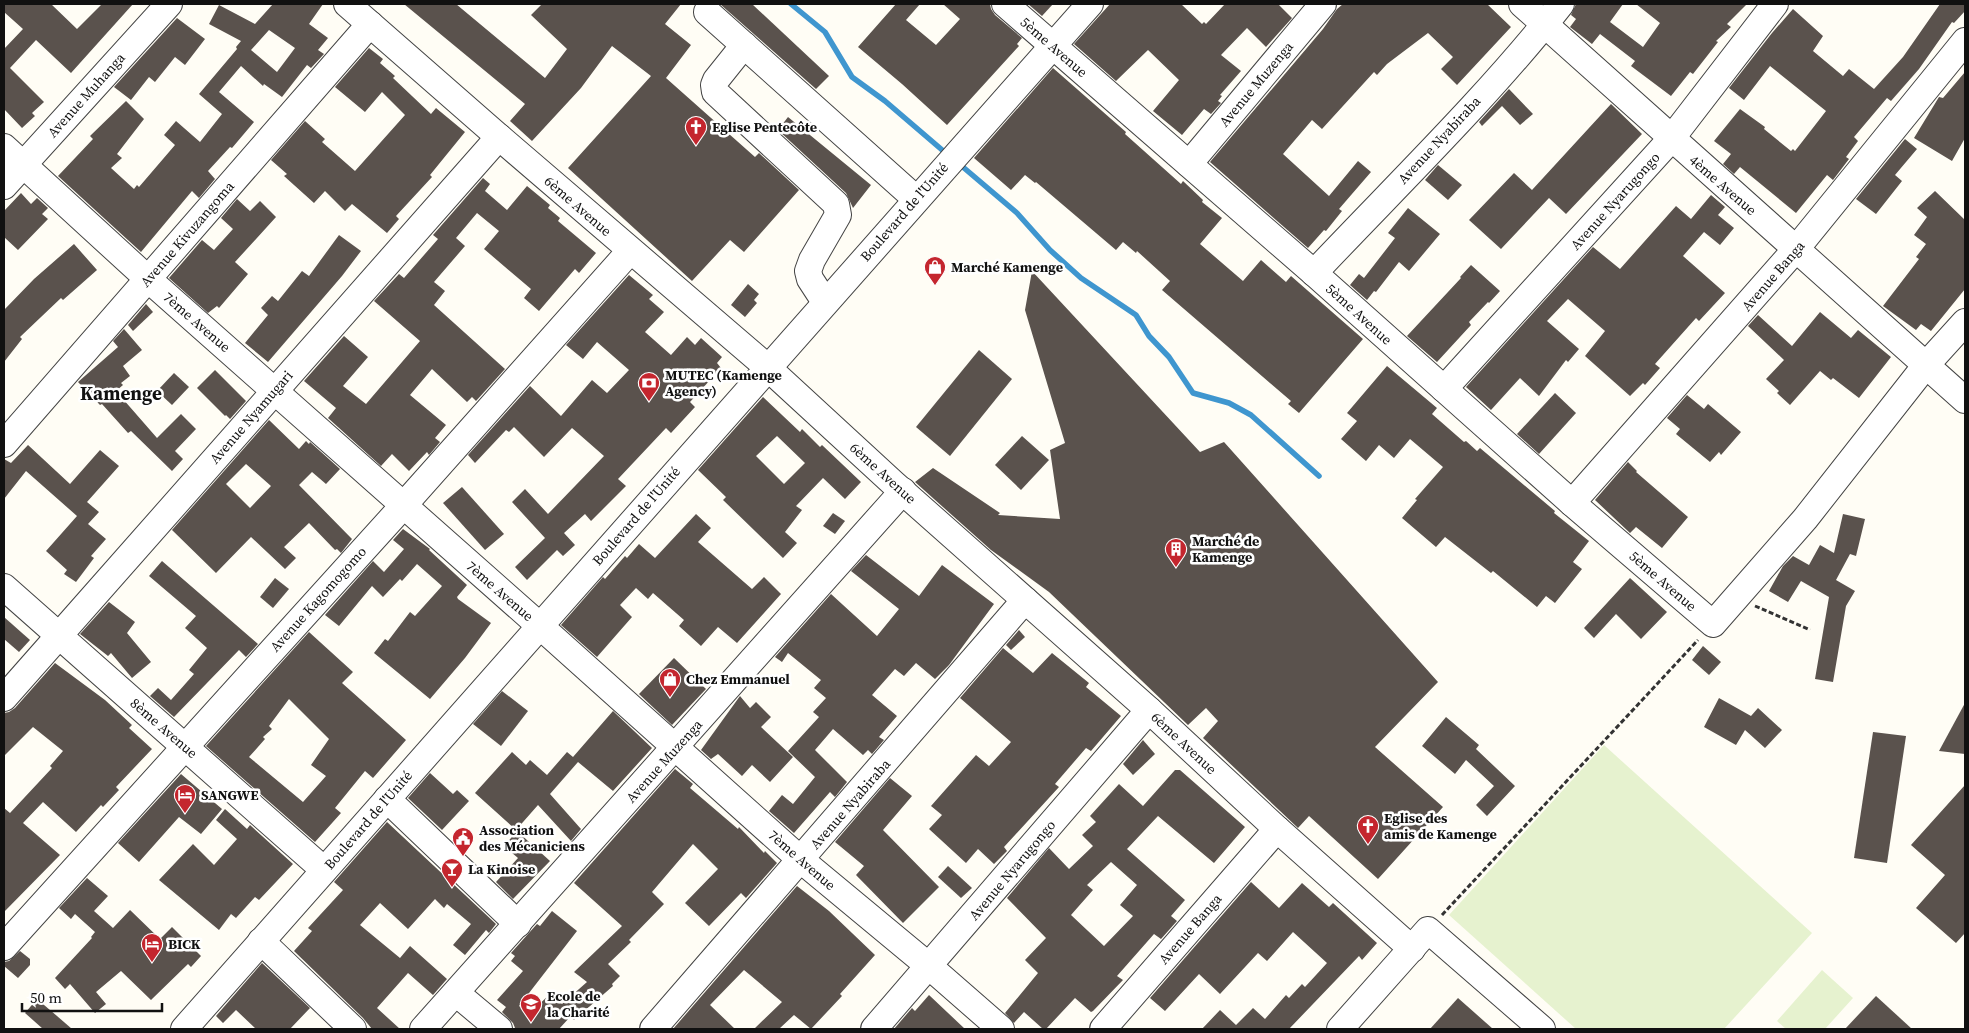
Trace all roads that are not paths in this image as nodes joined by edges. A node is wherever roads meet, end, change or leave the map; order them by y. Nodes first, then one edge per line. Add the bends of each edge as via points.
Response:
1 (169, 4) edge
2 (347, 4) edge
3 (1004, 4) edge
4 (1090, 4) edge
5 (1322, 4) edge
6 (1522, 4) edge
7 (1561, 4) edge
8 (1776, 4) edge
9 (707, 12) dead end
10 (370, 24) junction
11 (1545, 24) junction
12 (1965, 41) edge
13 (744, 45) junction
14 (1053, 46) junction
15 (499, 138) junction
16 (1671, 139) junction
17 (4, 146) edge
18 (23, 164) junction
19 (1189, 164) junction
20 (4, 186) edge
21 (916, 199) junction
22 (1796, 249) junction
23 (630, 251) junction
24 (1314, 274) junction
25 (148, 279) junction
26 (825, 302) junction
27 (1965, 322) edge
28 (1926, 365) junction
29 (767, 367) junction
30 (1444, 389) junction
31 (274, 391) junction
32 (1965, 400) edge
33 (4, 444) edge
34 (904, 491) junction
35 (1572, 503) junction
36 (403, 506) junction
37 (4, 587) edge
38 (1026, 600) junction
39 (540, 626) junction
40 (59, 636) junction
41 (4, 698) edge
42 (1149, 710) junction
43 (184, 746) junction
44 (676, 748) junction
45 (387, 799) junction
46 (1277, 829) junction
47 (801, 860) junction
48 (324, 870) junction
49 (518, 924) junction
50 (1420, 939) junction
51 (261, 942) junction
52 (4, 947) edge
53 (930, 967) junction
54 (456, 994) junction
55 (184, 1029) edge
56 (353, 1029) edge
57 (423, 1029) edge
58 (499, 1029) edge
59 (653, 1029) edge
60 (874, 1029) edge
61 (1001, 1029) edge
62 (1103, 1029) edge
63 (1340, 1029) edge
64 (1542, 1029) edge

1 - 18 street, Avenue Muhanga
2 - 10 street, 6ème Avenue
3 - 14 street, 5ème Avenue
4 - 14 street, Boulevard de l'Unité
5 - 19 street, Avenue Muzenga
6 - 11 street, 4ème Avenue
7 - 11 street, Avenue Nyabiraba
8 - 16 street, Avenue Nyarugongo
9 - 13 street
10 - 15 street, 6ème Avenue
10 - 25 street, Avenue Kivuzangoma
11 - 16 street, 4ème Avenue
11 - 24 street, Avenue Nyabiraba
12 - 22 street, Avenue Banga
13 - 21 street
13 - 26 street via 716,80 715,92 836,204 838,215 808,271
14 - 19 street, 5ème Avenue
14 - 21 street, Boulevard de l'Unité
15 - 23 street, 6ème Avenue
15 - 31 street, Avenue Nyamugari
16 - 22 street, 4ème Avenue
16 - 30 street, Avenue Nyarugongo
17 - 18 street, 7ème Avenue
18 - 20 street, Avenue Muhanga
18 - 25 street, 7ème Avenue
19 - 24 street, 5ème Avenue
21 - 26 street, Boulevard de l'Unité
22 - 28 street, 4ème Avenue
22 - 35 street, Avenue Banga
23 - 29 street, 6ème Avenue
23 - 36 street, Avenue Kagomogomo
24 - 30 street, 5ème Avenue
25 - 31 street, 7ème Avenue
25 - 33 street, Avenue Kivuzangoma
26 - 29 street, Boulevard de l'Unité
27 - 28 street
28 - 32 street, 4ème Avenue
28 - 35 street, 5ème Avenue via 1805,519 1713,624
29 - 34 street, 6ème Avenue
29 - 39 street, Boulevard de l'Unité
30 - 35 street, 5ème Avenue
31 - 36 street, 7ème Avenue
31 - 40 street, Avenue Nyamugari
34 - 38 street, 6ème Avenue
34 - 44 street, Avenue Muzenga
36 - 39 street, 7ème Avenue
36 - 43 street, Avenue Kagomogomo
37 - 40 street, 8ème Avenue
38 - 42 street, 6ème Avenue
38 - 47 street, Avenue Nyabiraba
39 - 44 street, 7ème Avenue
39 - 45 street, Boulevard de l'Unité
40 - 41 street, Avenue Nyamugari
40 - 43 street, 8ème Avenue
42 - 46 street, 6ème Avenue
42 - 53 street, Avenue Nyarugongo
43 - 48 street, 8ème Avenue
43 - 52 street, Avenue Kagomogomo
44 - 47 street, 7ème Avenue
44 - 49 street, Avenue Muzenga
45 - 48 street, Boulevard de l'Unité
45 - 49 street
46 - 50 street, 6ème Avenue
46 - 62 street, Avenue Banga
47 - 53 street, 7ème Avenue
47 - 59 street, Avenue Nyabiraba
48 - 51 street, Boulevard de l'Unité
49 - 54 street, Avenue Muzenga
50 - 63 street
50 - 64 street, 6ème Avenue
51 - 55 street, Boulevard de l'Unité
51 - 56 street
53 - 60 street, Avenue Nyarugongo
53 - 61 street, 7ème Avenue
54 - 57 street, Avenue Muzenga
54 - 58 street

